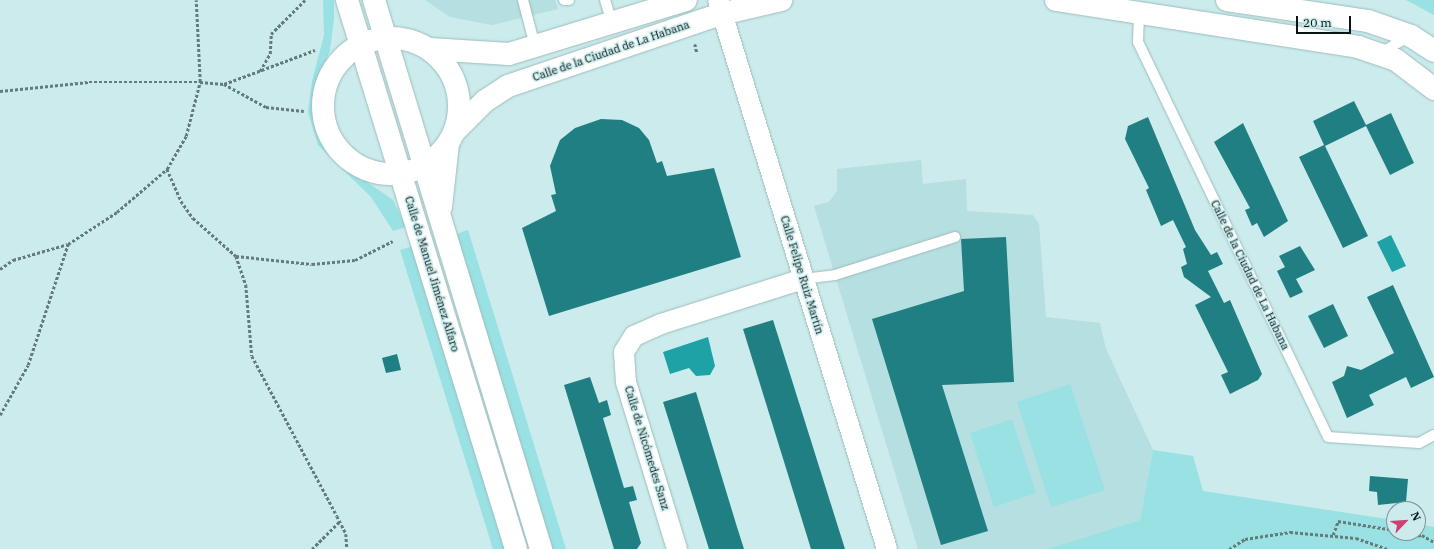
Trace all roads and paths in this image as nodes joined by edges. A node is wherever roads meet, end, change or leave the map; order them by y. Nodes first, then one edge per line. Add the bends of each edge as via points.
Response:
1 (196, 0) edge
2 (305, 0) edge
3 (348, 0) edge
4 (374, 0) edge
5 (523, 0) edge
6 (564, 0) edge
7 (569, 0) edge
8 (606, 0) edge
9 (686, 0) edge
10 (781, 0) edge
11 (1056, 0) edge
12 (1227, 0) edge
13 (719, 7) edge
14 (1139, 13) junction
15 (612, 22) junction
16 (385, 36) junction
17 (1426, 42) edge
18 (360, 44) junction
19 (535, 46) junction
20 (430, 49) junction
21 (315, 50) dead end
22 (1379, 54) junction
23 (260, 71) junction
24 (200, 82) junction
25 (224, 84) junction
26 (1434, 89) edge
27 (0, 91) edge
28 (304, 111) dead end
29 (451, 138) junction
30 (424, 166) junction
31 (167, 169) junction
32 (402, 174) junction
33 (440, 218) junction
34 (955, 237) dead end
35 (393, 241) dead end
36 (68, 244) junction
37 (236, 256) junction
38 (0, 268) edge
39 (804, 279) junction
40 (0, 415) edge
41 (1434, 435) edge
42 (340, 521) junction
43 (1386, 529) edge
44 (1333, 535) junction
45 (312, 549) edge
46 (347, 549) edge
47 (516, 549) edge
48 (541, 549) edge
49 (677, 549) edge
50 (887, 549) edge
51 (1229, 549) edge
52 (1388, 549) edge

1 - 24 path
2 - 23 path via 271,34 270,54
3 - 18 main road, Calle de Manuel Jiménez Alfaro
4 - 16 main road
5 - 19 lane
6 - 7 lane
8 - 15 lane
9 - 15 main road
10 - 13 main road, Calle de la Ciudad de La Habana
11 - 14 main road
12 - 17 main road via 1368,21
13 - 29 main road, Calle de la Ciudad de La Habana via 508,86 484,102
13 - 39 street, Calle Felipe Ruiz Martín
14 - 22 main road via 1358,47
14 - 41 lane, Calle de la Ciudad de La Habana via 1138,42 1328,437 1419,443
15 - 19 main road
16 - 18 main road
16 - 20 main road via 415,41
16 - 30 main road
17 - 22 lane
18 - 32 main road, Calle de Manuel Jiménez Alfaro
18 - 32 main road via 348,51 326,86 323,113 326,127 339,151 356,165 375,173
19 - 20 main road via 495,55
20 - 29 main road via 448,70 456,87 459,106
21 - 23 path
22 - 26 main road via 1396,60
23 - 25 path
24 - 25 path
24 - 27 path via 89,82
24 - 31 path via 186,136
25 - 28 path via 266,107
29 - 30 main road, Calle de la Ciudad de La Habana
29 - 33 main road
30 - 32 main road
30 - 33 main road
31 - 36 path via 118,212
31 - 37 path via 181,201 193,218
32 - 47 main road, Calle de Manuel Jiménez Alfaro
33 - 48 main road
34 - 39 lane via 835,275
35 - 37 path via 354,260 312,264
36 - 38 path via 13,260
36 - 40 path via 28,365
37 - 42 path via 246,285 252,356
39 - 49 street, Calle de Nicómedes Sanz via 661,324 634,336 624,352 626,382
39 - 50 street, Calle Felipe Ruiz Martín
42 - 45 path
42 - 46 path
43 - 44 path via 1338,521
44 - 51 path via 1290,532 1245,539
44 - 52 path via 1356,538

